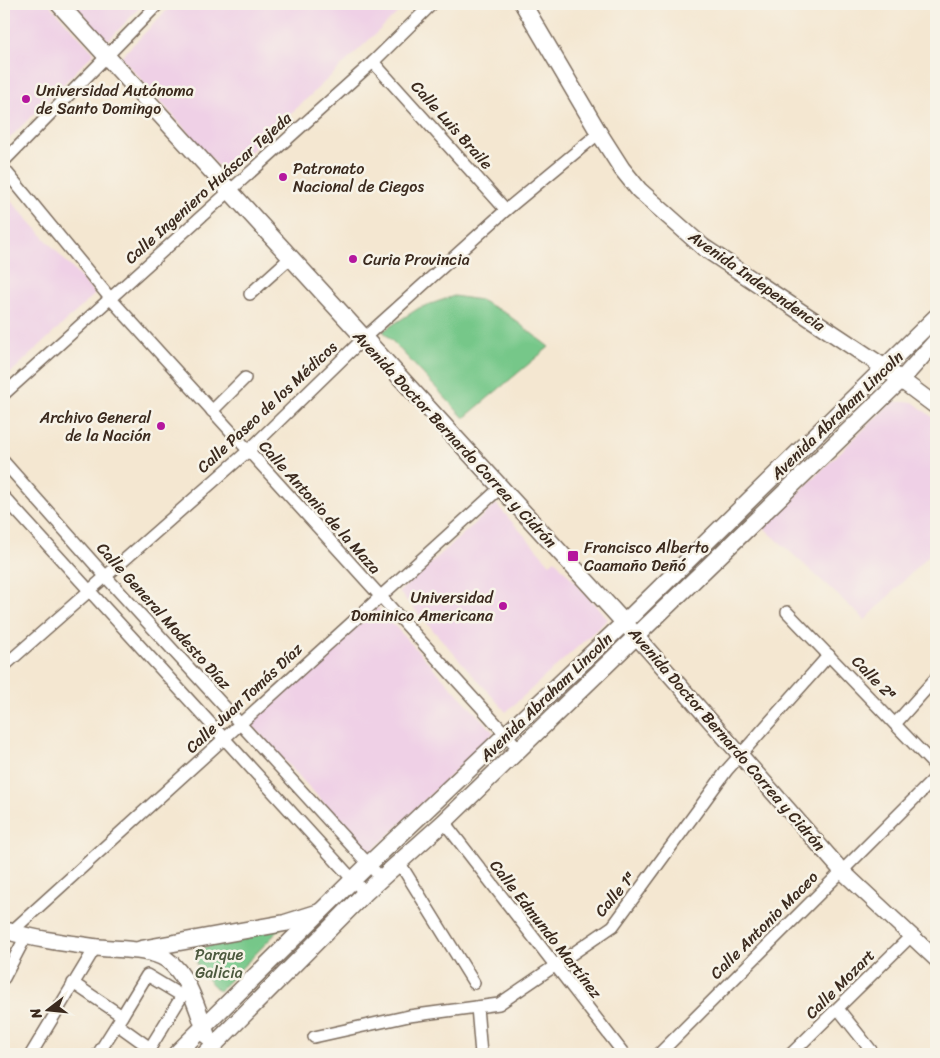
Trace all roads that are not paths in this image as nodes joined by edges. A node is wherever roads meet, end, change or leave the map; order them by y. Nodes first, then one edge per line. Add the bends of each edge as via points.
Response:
1 (59, 4) edge
2 (158, 4) edge
3 (432, 4) edge
4 (523, 4) edge
5 (107, 56) junction
6 (373, 62) junction
7 (599, 133) junction
8 (4, 161) edge
9 (4, 169) edge
10 (229, 191) junction
11 (506, 210) junction
12 (290, 258) junction
13 (250, 294) dead end
14 (110, 298) junction
15 (936, 317) edge
16 (363, 339) junction
17 (936, 341) edge
18 (885, 368) junction
19 (245, 378) dead end
20 (901, 380) junction
21 (4, 394) edge
22 (936, 406) edge
23 (212, 411) junction
24 (248, 451) junction
25 (4, 462) edge
26 (500, 488) junction
27 (4, 497) edge
28 (106, 577) junction
29 (89, 591) junction
30 (379, 596) junction
31 (787, 612) dead end
32 (624, 623) junction
33 (636, 636) junction
34 (829, 655) junction
35 (6, 660) edge
36 (936, 678) edge
37 (240, 724) junction
38 (895, 724) junction
39 (507, 735) junction
40 (224, 739) junction
41 (519, 749) junction
42 (739, 754) junction
43 (936, 767) edge
44 (936, 777) edge
45 (444, 822) junction
46 (399, 862) junction
47 (368, 864) junction
48 (841, 870) junction
49 (353, 879) junction
50 (382, 879) junction
51 (365, 893) junction
52 (322, 912) junction
53 (14, 933) edge
54 (911, 936) junction
55 (95, 948) junction
56 (134, 951) junction
57 (936, 958) edge
58 (554, 966) junction
59 (4, 978) edge
60 (73, 983) junction
61 (474, 983) dead end
62 (477, 1007) junction
63 (839, 1010) junction
64 (120, 1021) junction
65 (204, 1027) junction
66 (314, 1037) dead end
67 (147, 1051) edge
68 (210, 1052) edge
69 (31, 1054) edge
70 (98, 1054) edge
71 (176, 1054) edge
72 (481, 1054) edge
73 (624, 1054) edge
74 (659, 1054) edge
75 (791, 1054) edge
76 (874, 1054) edge

1 - 5 main road, Avenida Doctor Bernardo Correa y Cidrón
2 - 5 street
3 - 6 street, Calle Ingeniero Huáscar Tejeda
4 - 7 main road, Avenida Independencia
5 - 8 street
5 - 10 main road, Avenida Doctor Bernardo Correa y Cidrón
6 - 10 street, Calle Ingeniero Huáscar Tejeda
6 - 11 street, Calle Luis Braile
7 - 11 street, Calle Paseo de los Médicos
7 - 18 main road, Avenida Independencia via 639,190 703,247
9 - 14 street, Calle Antonio de la Maza
10 - 12 main road, Avenida Doctor Bernardo Correa y Cidrón
10 - 14 street, Calle Ingeniero Huáscar Tejeda
11 - 16 street, Calle Paseo de los Médicos
12 - 13 street
12 - 16 main road, Avenida Doctor Bernardo Correa y Cidrón
14 - 21 street, Calle Ingeniero Huáscar Tejeda
14 - 23 street, Calle Antonio de la Maza
15 - 18 main road, Avenida Abraham Lincoln
16 - 24 street, Calle Paseo de los Médicos
16 - 26 main road, Avenida Doctor Bernardo Correa y Cidrón
17 - 20 main road, Avenida Abraham Lincoln
18 - 20 main road, Avenida Independencia
18 - 32 main road, Avenida Abraham Lincoln
19 - 23 street
20 - 22 main road, Avenida Independencia
20 - 33 main road, Avenida Abraham Lincoln
23 - 24 street, Calle Antonio de la Maza
24 - 28 street, Calle Paseo de los Médicos
24 - 30 street, Calle Antonio de la Maza
25 - 28 street, Calle General Modesto Díaz
26 - 30 street, Calle Juan Tomás Díaz
26 - 32 main road, Avenida Doctor Bernardo Correa y Cidrón
27 - 29 street
28 - 29 street, Calle Paseo de los Médicos
28 - 37 street, Calle General Modesto Díaz
29 - 35 street, Calle Paseo de los Médicos
29 - 40 street
30 - 37 street, Calle Juan Tomás Díaz
30 - 39 street, Calle Antonio de la Maza
31 - 34 street, Calle 2ª
32 - 33 main road, Avenida Doctor Bernardo Correa y Cidrón
32 - 39 main road, Avenida Abraham Lincoln
33 - 41 main road, Avenida Abraham Lincoln
33 - 42 street, Avenida Doctor Bernardo Correa y Cidrón
34 - 38 street, Calle 2ª
34 - 42 street, Calle 1ª
36 - 38 street
37 - 40 street, Calle Juan Tomás Díaz
37 - 47 street, Calle General Modesto Díaz
38 - 43 street, Calle 2ª
39 - 41 street, Calle Antonio de la Maza
39 - 47 main road, Avenida Abraham Lincoln
40 - 49 street
40 - 53 street, Calle Juan Tomás Díaz
41 - 45 main road, Avenida Abraham Lincoln
42 - 48 street, Avenida Doctor Bernardo Correa y Cidrón
42 - 58 street, Calle 1ª via 618,921
44 - 48 street, Calle Antonio Maceo
45 - 46 main road, Avenida Abraham Lincoln
45 - 58 street, Calle Edmundo Martínez
46 - 50 main road, Avenida Abraham Lincoln
46 - 61 street
47 - 49 main road, Avenida Abraham Lincoln
47 - 50 street, Calle General Modesto Díaz
48 - 54 street, Avenida Doctor Bernardo Correa y Cidrón
48 - 74 street, Calle Antonio Maceo
49 - 51 street
49 - 52 main road, Avenida Abraham Lincoln
50 - 51 main road, Avenida Abraham Lincoln
51 - 68 main road, Avenida Abraham Lincoln
52 - 56 main road via 285,923
52 - 65 main road, Avenida Abraham Lincoln
53 - 55 main road
53 - 59 street
54 - 57 street, Avenida Doctor Bernardo Correa y Cidrón
54 - 63 street, Calle Mozart
55 - 56 main road
55 - 60 street
56 - 65 main road via 165,958 187,985
58 - 62 street, Calle 1ª via 499,1004
58 - 73 street, Calle Edmundo Martínez
60 - 64 street
60 - 69 street
62 - 66 street, Calle 1ª via 409,1016
62 - 72 street
63 - 75 street, Calle Mozart
63 - 76 street
64 - 67 street
64 - 67 street via 148,975 182,996
64 - 70 street
65 - 68 main road
65 - 71 main road, Avenida Abraham Lincoln

